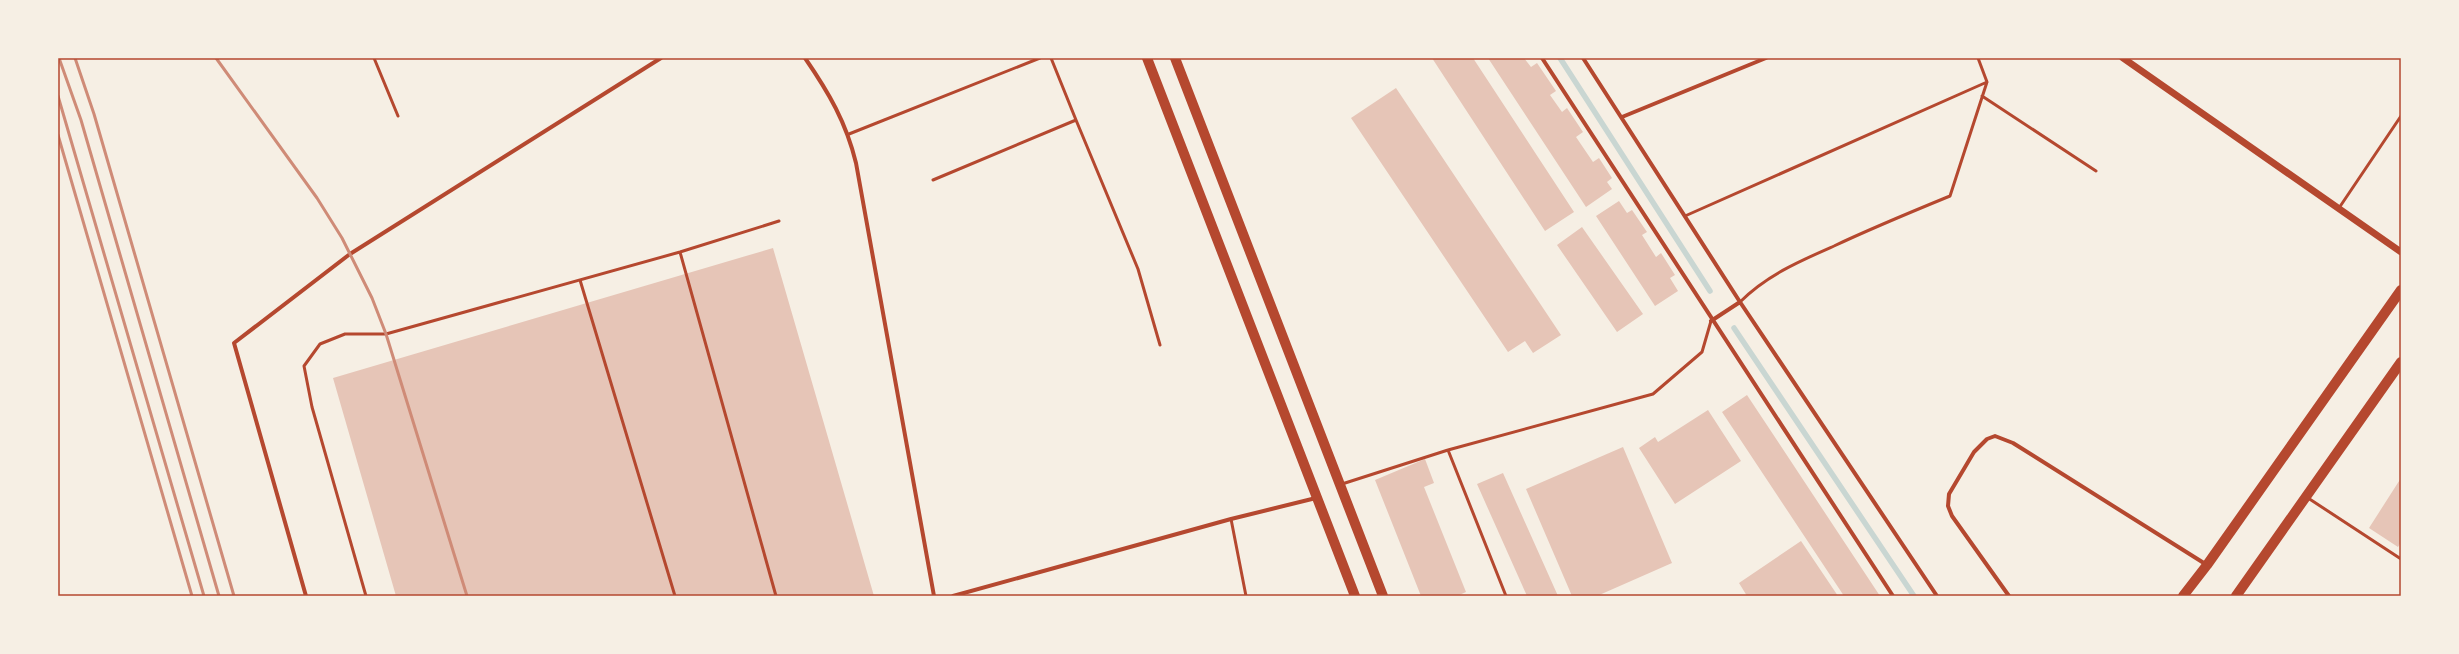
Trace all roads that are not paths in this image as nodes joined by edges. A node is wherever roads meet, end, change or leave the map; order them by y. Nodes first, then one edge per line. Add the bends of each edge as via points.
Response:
1 (374, 58) edge
2 (661, 58) edge
3 (805, 58) edge
4 (1040, 58) edge
5 (1051, 58) edge
6 (1147, 58) edge
7 (1175, 58) edge
8 (1542, 58) edge
9 (1583, 58) edge
10 (1766, 58) edge
11 (1978, 58) edge
12 (2124, 58) edge
13 (1754, 60) edge
14 (1987, 82) junction
15 (1982, 96) junction
16 (398, 116) dead end
17 (2401, 116) edge
18 (1622, 118) junction
19 (1076, 120) junction
20 (849, 134) junction
21 (2096, 171) dead end
22 (933, 180) dead end
23 (2338, 209) junction
24 (1685, 216) junction
25 (779, 221) dead end
26 (680, 252) junction
27 (2401, 252) edge
28 (580, 280) junction
29 (2401, 290) edge
30 (1740, 302) junction
31 (1711, 321) junction
32 (1160, 345) dead end
33 (2401, 362) edge
34 (1448, 450) junction
35 (1341, 484) junction
36 (2306, 497) junction
37 (1317, 498) junction
38 (1231, 519) junction
39 (2401, 559) edge
40 (2207, 566) junction
41 (306, 596) edge
42 (366, 596) edge
43 (675, 596) edge
44 (776, 596) edge
45 (934, 596) edge
46 (953, 596) edge
47 (1246, 596) edge
48 (1355, 596) edge
49 (1383, 596) edge
50 (1506, 596) edge
51 (1893, 596) edge
52 (1937, 596) edge
53 (2009, 596) edge
54 (2183, 596) edge
55 (2236, 596) edge

1 - 16 lane
2 - 41 street via 350,254 234,343
3 - 20 street via 825,87
4 - 20 lane
5 - 19 lane
6 - 37 main road
7 - 35 main road
8 - 31 street
9 - 18 street
10 - 13 street
11 - 14 lane
12 - 23 street
13 - 18 street
14 - 15 lane
14 - 24 lane
15 - 21 lane
15 - 30 lane via 1950,196 1865,231 1785,269 1757,285
17 - 23 lane
18 - 24 street
19 - 22 lane
19 - 32 lane via 1138,269
20 - 45 street
23 - 27 street
24 - 30 street
25 - 26 lane
26 - 28 lane
26 - 44 lane
28 - 42 lane via 386,334 346,334 320,344 304,366 312,407
28 - 43 lane
29 - 40 main road
30 - 31 street
30 - 52 street
31 - 34 lane via 1702,352 1653,394
31 - 51 street
33 - 36 main road
34 - 35 lane
34 - 50 lane
35 - 49 main road
36 - 39 lane
36 - 55 main road
37 - 38 street
37 - 48 main road
38 - 46 street
38 - 47 lane
40 - 53 street via 2012,443 1995,436 1987,439 1974,452 1949,494 1948,506 1952,516
40 - 54 main road

